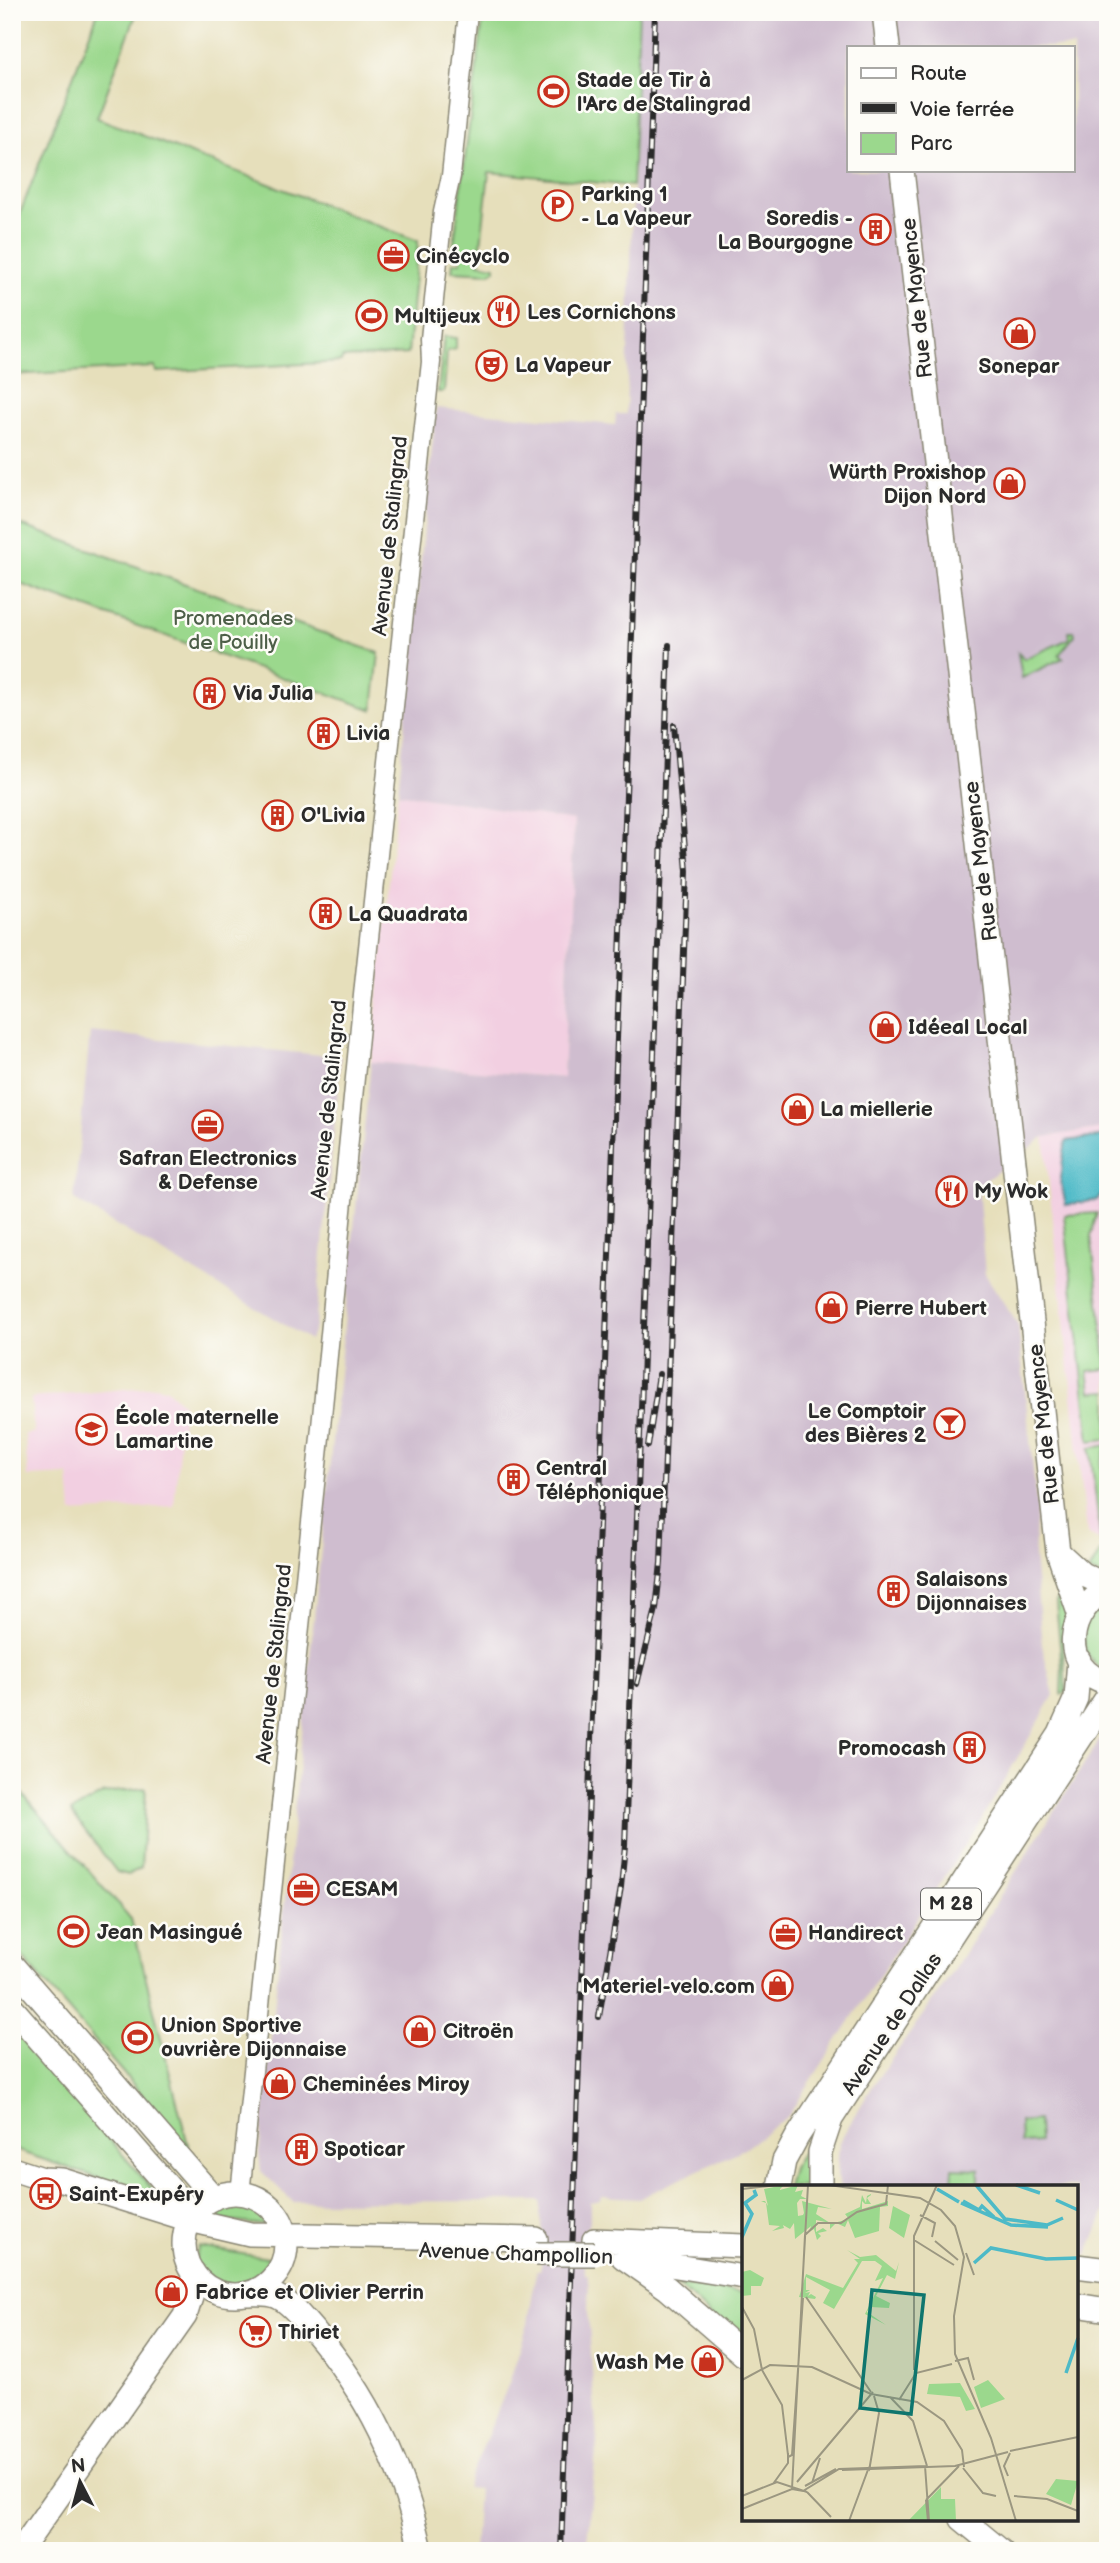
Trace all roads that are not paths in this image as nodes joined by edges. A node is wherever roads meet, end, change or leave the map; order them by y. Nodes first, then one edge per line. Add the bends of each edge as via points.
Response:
1 (468, 12) edge
2 (884, 12) edge
3 (888, 46) edge
4 (902, 172) edge
5 (1058, 1552) junction
6 (1108, 1587) edge
7 (1079, 1613) junction
8 (1079, 1660) junction
9 (1105, 1695) edge
10 (12, 1965) edge
11 (12, 2008) edge
12 (797, 2137) junction
13 (12, 2169) edge
14 (769, 2185) edge
15 (779, 2185) edge
16 (820, 2185) edge
17 (240, 2194) junction
18 (214, 2198) junction
19 (190, 2223) junction
20 (286, 2242) junction
21 (733, 2246) edge
22 (594, 2247) junction
23 (623, 2257) junction
24 (1078, 2266) edge
25 (1108, 2270) edge
26 (192, 2272) junction
27 (277, 2273) junction
28 (742, 2277) edge
29 (235, 2294) junction
30 (285, 2301) junction
31 (1078, 2305) edge
32 (1108, 2310) edge
33 (186, 2315) junction
34 (742, 2353) edge
35 (964, 2521) edge
36 (20, 2551) edge
37 (421, 2551) edge
38 (1002, 2551) edge

1 - 17 street, Avenue de Stalingrad via 443,212
2 - 3 main road
4 - 5 main road, Rue de Mayence
5 - 6 main road via 1082,1574
5 - 7 main road, Rue de Mayence
6 - 7 main road
7 - 8 main road, Avenue de Dallas via 1073,1629
8 - 9 main road
8 - 12 main road, Avenue de Dallas / M 28 via 1076,1698 1060,1734
9 - 16 main road, Avenue de Dallas / M 28 via 831,2119 820,2152
10 - 18 main road
11 - 19 main road
12 - 14 main road, Avenue de Dallas / M 28 via 780,2154
12 - 15 main road, Avenue de Dallas / M 28 via 784,2161
13 - 19 main road, Avenue Champollion via 43,2179 57,2190
17 - 18 main road
17 - 20 main road via 268,2205 278,2216
18 - 19 main road
19 - 20 main road, Avenue Champollion via 252,2248
19 - 26 main road via 185,2254
20 - 22 main road, Avenue Champollion
20 - 27 main road
21 - 22 main road, Avenue Champollion
22 - 23 main road, Avenue Champollion
23 - 28 main road, Avenue Champollion
23 - 34 main road via 667,2288
24 - 25 main road
26 - 29 main road via 204,2284
26 - 33 main road
27 - 29 main road via 262,2288
27 - 30 main road
29 - 30 main road via 270,2294
29 - 33 main road
30 - 37 main road via 333,2354 369,2408 400,2477
31 - 32 main road
33 - 36 main road
35 - 38 main road

